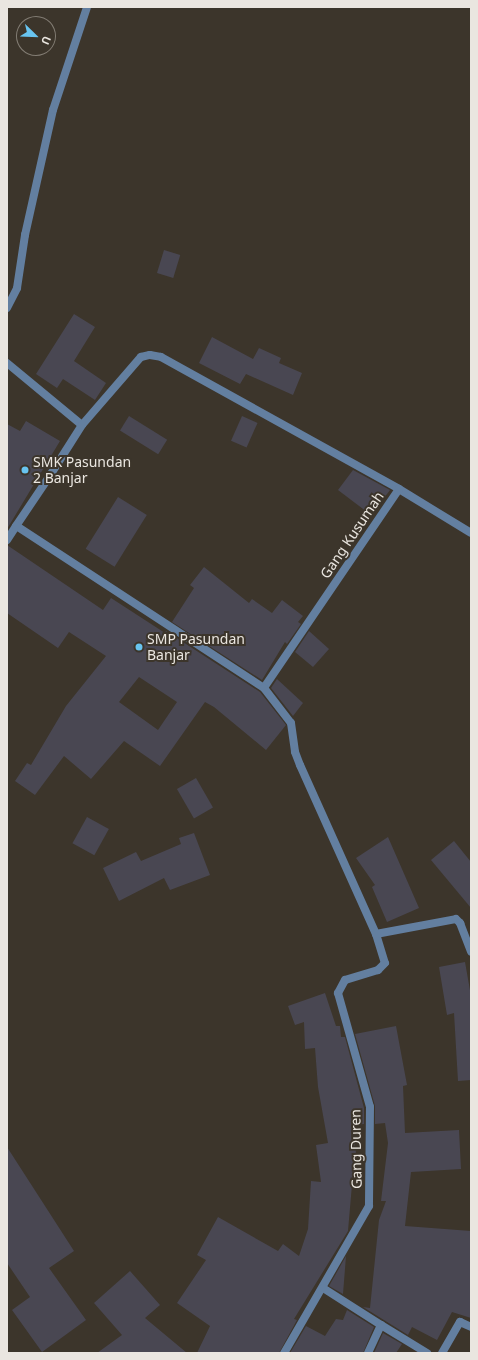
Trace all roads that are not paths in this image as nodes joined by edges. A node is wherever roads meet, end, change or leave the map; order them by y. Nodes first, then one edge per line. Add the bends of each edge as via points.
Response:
1 (87, 7) edge
2 (7, 308) edge
3 (7, 363) edge
4 (82, 425) junction
5 (399, 489) junction
6 (16, 526) junction
7 (471, 533) edge
8 (7, 540) edge
9 (264, 688) junction
10 (376, 934) junction
11 (471, 952) edge
12 (323, 1288) junction
13 (381, 1325) junction
14 (471, 1327) edge
15 (284, 1353) edge
16 (368, 1353) edge
17 (427, 1353) edge
18 (442, 1353) edge

1 - 2 street via 53,110 25,235 17,288
3 - 4 street
4 - 5 street, Gang Kusumah via 141,357 161,357
4 - 6 street, Gang Kusumah
5 - 7 street
5 - 9 street, Gang Kusumah
6 - 8 street, Gang Kusumah
6 - 9 street
9 - 10 street, Gang Duren via 291,723 295,752 300,765
10 - 11 street via 456,919
10 - 12 street, Gang Duren via 385,963 382,968 345,980 338,993 370,1106 369,1206
12 - 13 street
12 - 15 street, Gang Duren
13 - 16 street
13 - 17 street
14 - 18 street via 460,1322

